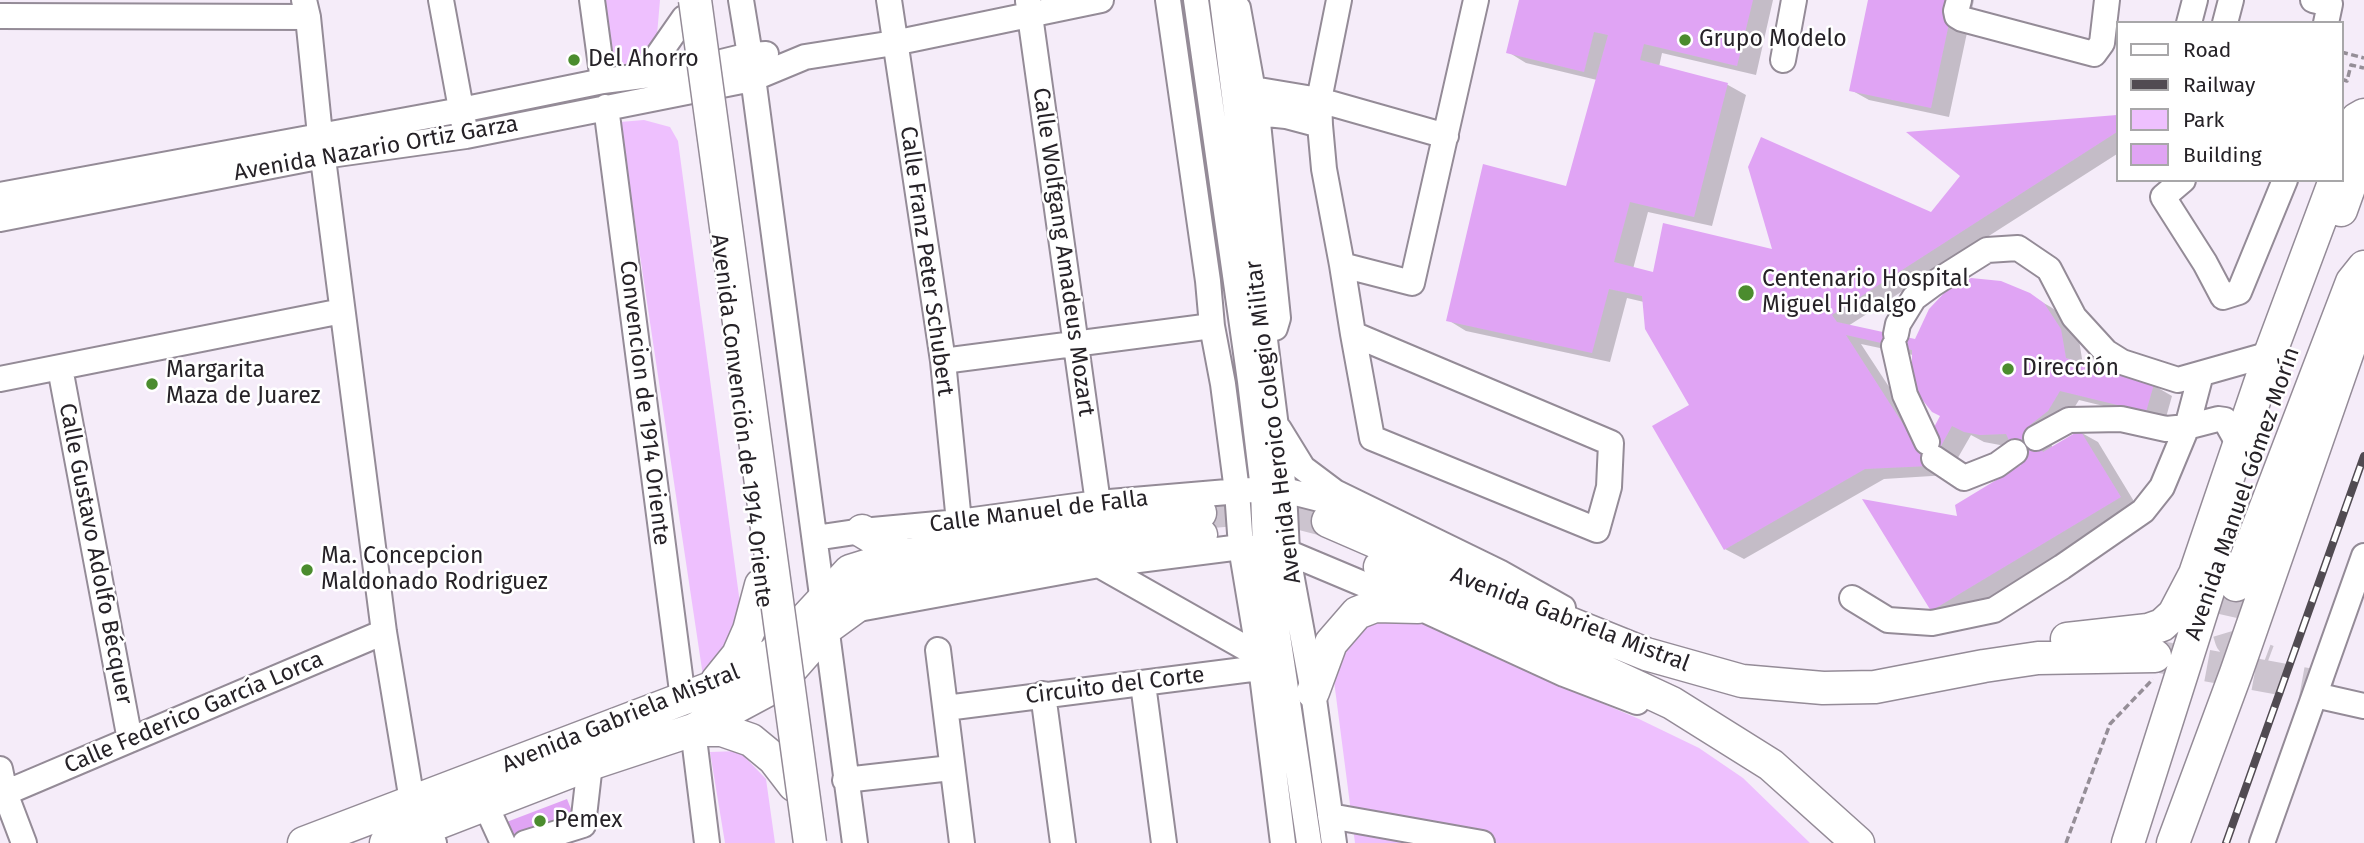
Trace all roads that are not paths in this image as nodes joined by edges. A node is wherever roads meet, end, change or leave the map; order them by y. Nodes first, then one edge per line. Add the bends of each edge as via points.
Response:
1 (441, 0) edge
2 (592, 0) edge
3 (716, 0) edge
4 (889, 0) edge
5 (1101, 0) edge
6 (1168, 0) edge
7 (1196, 0) edge
8 (1222, 0) edge
9 (1237, 0) edge
10 (1339, 0) edge
11 (1476, 0) edge
12 (1794, 0) edge
13 (1959, 0) edge
14 (2195, 0) edge
15 (2231, 0) edge
16 (2314, 0) edge
17 (2103, 1) edge
18 (686, 6) edge
19 (306, 8) edge
20 (742, 8) edge
21 (1029, 8) edge
22 (0, 16) edge
23 (2190, 21) edge
24 (2226, 21) edge
25 (2326, 21) edge
26 (894, 43) junction
27 (799, 55) junction
28 (1783, 60) dead end
29 (751, 67) junction
30 (636, 76) junction
31 (693, 79) junction
32 (603, 80) junction
33 (1253, 89) junction
34 (1319, 100) junction
35 (606, 107) junction
36 (461, 110) junction
37 (1257, 113) junction
38 (1320, 125) junction
39 (466, 136) junction
40 (1446, 136) junction
41 (2352, 139) edge
42 (322, 146) junction
43 (2343, 167) edge
44 (2181, 182) edge
45 (2279, 182) edge
46 (2334, 182) edge
47 (2338, 182) edge
48 (0, 195) edge
49 (0, 219) edge
50 (1342, 265) junction
51 (2364, 267) edge
52 (1236, 277) junction
53 (1208, 281) junction
54 (2302, 294) junction
55 (2364, 305) edge
56 (342, 311) junction
57 (1212, 326) junction
58 (1353, 334) junction
59 (1075, 342) junction
60 (2270, 354) junction
61 (1266, 357) junction
62 (943, 361) junction
63 (61, 368) junction
64 (2201, 374) junction
65 (0, 379) edge
66 (1250, 381) junction
67 (1223, 384) junction
68 (1275, 422) junction
69 (2188, 427) junction
70 (2036, 438) dead end
71 (2239, 445) junction
72 (2015, 452) dead end
73 (1273, 490) junction
74 (1237, 491) junction
75 (1098, 503) junction
76 (1375, 513) junction
77 (959, 522) junction
78 (2223, 528) junction
79 (862, 531) junction
80 (815, 538) junction
81 (1265, 549) junction
82 (2364, 556) edge
83 (905, 557) junction
84 (1099, 565) junction
85 (2195, 574) junction
86 (761, 585) junction
87 (2236, 585) tunnel mouth
88 (1852, 598) dead end
89 (1418, 607) junction
90 (835, 612) junction
91 (384, 632) junction
92 (937, 650) dead end
93 (773, 654) junction
94 (1646, 654) junction
95 (1268, 662) junction
96 (2155, 667) tunnel mouth
97 (1143, 684) junction
98 (777, 685) junction
99 (711, 688) junction
100 (1823, 688) junction
101 (1313, 692) junction
102 (1043, 694) junction
103 (2315, 695) junction
104 (682, 699) junction
105 (2364, 706) edge
106 (946, 708) junction
107 (693, 730) junction
108 (1723, 734) junction
109 (130, 740) junction
110 (590, 764) junction
111 (951, 768) junction
112 (845, 780) junction
113 (2, 781) edge
114 (1789, 782) junction
115 (794, 785) junction
116 (486, 806) junction
117 (1330, 816) junction
118 (425, 824) edge
119 (1454, 840) edge
120 (24, 843) edge
121 (304, 843) edge
122 (386, 843) edge
123 (503, 843) edge
124 (526, 843) edge
125 (706, 843) edge
126 (796, 843) edge
127 (810, 843) edge
128 (830, 843) edge
129 (855, 843) edge
130 (962, 843) edge
131 (1063, 843) edge
132 (1164, 843) edge
133 (1283, 843) edge
134 (1309, 843) edge
135 (1334, 843) edge
136 (1482, 843) edge
137 (1832, 843) edge
138 (1858, 843) edge
139 (2127, 843) edge
140 (2174, 843) edge
141 (2262, 843) edge

1 - 36 street
2 - 32 street
3 - 128 main road, Avenida Convención de 1914 Oriente
4 - 26 street, Calle Franz Peter Schubert
5 - 21 street, Avenida Nazario Ortiz Garza
6 - 53 street, Avenida Heroico Colegio Militar
7 - 52 street, Avenida Heroico Colegio Militar
8 - 61 street, Avenida Heroico Colegio Militar
9 - 33 street
10 - 34 street
11 - 40 street
12 - 28 street
13 - 17 street via 1956,11 1962,19 2094,54 2102,43
14 - 23 street
15 - 24 street
16 - 25 street via 2330,4
18 - 30 street via 653,64
18 - 31 street, Avenida Convención de 1914 Oriente
18 - 127 main road, Avenida Convención de 1914 Oriente, bridge
19 - 22 street
19 - 42 street
20 - 27 street via 774,44
20 - 29 street
21 - 26 street, Avenida Nazario Ortiz Garza
21 - 59 street, Calle Wolfgang Amadeus Mozart
26 - 27 street, Avenida Nazario Ortiz Garza
26 - 62 street, Calle Franz Peter Schubert
27 - 29 street, Avenida Nazario Ortiz Garza
29 - 31 street, Avenida Nazario Ortiz Garza
29 - 80 street
30 - 31 street, Avenida Nazario Ortiz Garza
30 - 32 street, Avenida Nazario Ortiz Garza
31 - 35 street, Avenida Nazario Ortiz Garza
31 - 86 street, Avenida Convención de 1914 Oriente
32 - 36 street, Avenida Nazario Ortiz Garza
33 - 34 street
33 - 37 street
34 - 38 street
34 - 40 street
35 - 39 street, Avenida Nazario Ortiz Garza
35 - 104 street, Convencion de 1914 Oriente
36 - 39 street
36 - 42 street, Avenida Nazario Ortiz Garza
37 - 38 street
37 - 61 street via 1278,318
38 - 50 street
39 - 42 street, Avenida Nazario Ortiz Garza
40 - 50 street via 1412,283
41 - 43 main road, Avenida Manuel Gómez Morín
42 - 48 street, Avenida Nazario Ortiz Garza
42 - 49 street, Avenida Nazario Ortiz Garza
42 - 56 street
44 - 45 street via 2163,197 2223,297 2239,292
46 - 54 main road
47 - 54 main road, Avenida Manuel Gómez Morín
50 - 58 street
51 - 87 main road via 2347,293
52 - 53 street
52 - 66 street, Avenida Heroico Colegio Militar
53 - 57 street, Avenida Heroico Colegio Militar
54 - 60 main road
54 - 78 main road, Avenida Manuel Gómez Morín
55 - 140 main road
56 - 63 street
56 - 91 street
57 - 59 street
57 - 67 street, Avenida Heroico Colegio Militar
58 - 58 street via 1372,438 1597,530 1609,487 1611,443
59 - 62 street
59 - 75 street, Calle Wolfgang Amadeus Mozart
60 - 64 street
60 - 71 main road
61 - 68 street, Avenida Heroico Colegio Militar
62 - 77 street, Calle Franz Peter Schubert
63 - 65 street
63 - 109 street, Calle Gustavo Adolfo Bécquer
64 - 69 street
64 - 72 street via 2178,380 2122,362 2106,352 2074,317 2049,269 2018,248 1987,250 1914,298 1898,324 1895,340 1905,395 1930,450 1964,478
66 - 67 street
66 - 73 street, Avenida Heroico Colegio Militar
67 - 74 street, Avenida Heroico Colegio Militar
68 - 73 street, Avenida Heroico Colegio Militar
68 - 76 street via 1303,468
69 - 70 street via 2069,419
69 - 71 street via 2225,420
69 - 88 street via 2162,487 2143,511 1994,610 1932,623 1888,620
71 - 78 main road
73 - 74 street, Calle Manuel de Falla
73 - 76 street, Calle Manuel de Falla
73 - 81 street, Avenida Heroico Colegio Militar
74 - 75 street, Calle Manuel de Falla
74 - 81 street, Avenida Heroico Colegio Militar
75 - 77 street, Calle Manuel de Falla
76 - 94 street via 1499,572
77 - 79 street, Calle Manuel de Falla
78 - 85 main road
78 - 85 main road
78 - 139 main road, Avenida Manuel Gómez Morín
79 - 80 street, Calle Manuel de Falla
79 - 83 main road
80 - 90 street
81 - 84 street
81 - 89 street, Avenida Gabriela Mistral
81 - 95 street, Avenida Heroico Colegio Militar
81 - 101 street, Avenida Heroico Colegio Militar
82 - 103 street
83 - 90 main road, Avenida Gabriela Mistral via 850,571
83 - 90 main road, Avenida Gabriela Mistral via 1008,537 1201,524 931,572 883,586
84 - 90 street
84 - 95 street
85 - 100 main road via 2174,614 2148,630 1983,645
86 - 93 street, Avenida Convención de 1914 Oriente
86 - 99 main road via 738,655
89 - 101 main road via 1375,606 1357,613 1331,643
89 - 108 street, Avenida Gabriela Mistral via 1564,674
90 - 93 main road, Avenida Gabriela Mistral
90 - 98 main road, Avenida Gabriela Mistral
90 - 112 street
91 - 109 street, Calle Federico García Lorca
91 - 118 street
92 - 106 street
93 - 98 street, Avenida Convención de 1914 Oriente
93 - 99 main road, Avenida Gabriela Mistral
94 - 100 main road, Avenida Gabriela Mistral via 1742,681
94 - 108 main road, Avenida Gabriela Mistral via 1324,531 1672,703
95 - 97 street, Circuito del Corte
95 - 133 street
95 - 134 street, Avenida Heroico Colegio Militar
96 - 100 main road, Avenida Gabriela Mistral via 2038,658 1875,687
97 - 102 street, Circuito del Corte
97 - 132 street
98 - 107 main road, Avenida Gabriela Mistral
98 - 115 street, Avenida Convención de 1914 Oriente
99 - 104 main road, Avenida Gabriela Mistral
101 - 117 street, Avenida Heroico Colegio Militar
102 - 106 street, Circuito del Corte
102 - 131 street
103 - 105 street
103 - 141 street
104 - 118 main road, Avenida Gabriela Mistral
106 - 111 street
107 - 110 main road, Avenida Gabriela Mistral
107 - 115 main road via 722,730 751,740 774,759
107 - 125 street
108 - 114 main road, Avenida Gabriela Mistral
109 - 113 street, Calle Federico García Lorca
110 - 116 main road, Avenida Gabriela Mistral
110 - 124 street via 583,825
111 - 112 street
111 - 130 street
112 - 129 street
113 - 120 street
114 - 137 main road via 1796,803
114 - 138 main road, Avenida Gabriela Mistral
115 - 126 street, Avenida Convención de 1914 Oriente
116 - 118 main road, Avenida Gabriela Mistral
116 - 123 street
117 - 119 street
117 - 135 street, Avenida Heroico Colegio Militar
118 - 121 main road, Avenida Gabriela Mistral
118 - 122 main road, Avenida Gabriela Mistral
119 - 136 street

